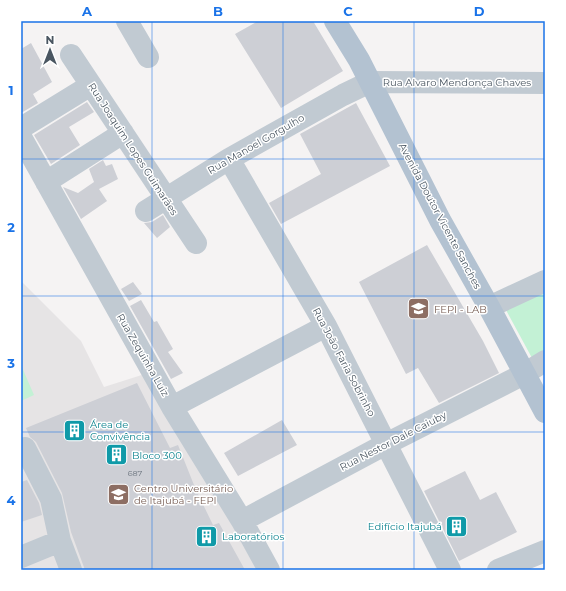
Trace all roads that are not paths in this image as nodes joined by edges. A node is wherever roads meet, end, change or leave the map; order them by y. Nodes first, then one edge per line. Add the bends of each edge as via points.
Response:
1 (127, 21) edge
2 (335, 21) edge
3 (71, 54) dead end
4 (148, 58) dead end
5 (370, 82) junction
6 (545, 82) edge
7 (91, 85) junction
8 (21, 128) edge
9 (123, 133) junction
10 (21, 137) edge
11 (229, 159) junction
12 (46, 182) junction
13 (166, 198) junction
14 (146, 211) dead end
15 (196, 243) dead end
16 (545, 281) edge
17 (489, 307) junction
18 (326, 326) junction
19 (545, 361) edge
20 (524, 374) junction
21 (172, 407) junction
22 (545, 412) edge
23 (386, 444) junction
24 (21, 449) edge
25 (242, 521) junction
26 (60, 541) junction
27 (545, 551) edge
28 (21, 557) edge
29 (71, 570) edge
30 (269, 570) edge
31 (450, 570) edge
32 (498, 570) edge

1 - 4 street
2 - 5 main road, Avenida Doutor Vicente Sanches
3 - 7 street, Rua Joaquim Lopes Guimarães
5 - 6 street, Rua Alvaro Mendonça Chaves
5 - 11 street, Rua Manoel Gorgulho
5 - 17 main road, Avenida Doutor Vicente Sanches via 440,220
7 - 8 street
7 - 9 street, Rua Joaquim Lopes Guimarães
9 - 12 street
9 - 13 street, Rua Joaquim Lopes Guimarães
10 - 12 street, Rua Zequinha Luiz
11 - 13 street, Rua Manoel Gorgulho
11 - 18 street, Rua João Faria Sobrinho
12 - 21 street, Rua Zequinha Luiz
13 - 14 street, Rua Manoel Gorgulho
13 - 15 street, Rua Joaquim Lopes Guimarães
16 - 17 street
17 - 20 main road, Avenida Doutor Vicente Sanches
18 - 21 street
18 - 23 street, Rua João Faria Sobrinho
19 - 20 street, Rua Nestor Dale Caiuby
20 - 22 main road, Avenida Doutor Vicente Sanches
20 - 23 street, Rua Nestor Dale Caiuby
21 - 25 street, Rua Zequinha Luiz
23 - 25 street, Rua Nestor Dale Caiuby
23 - 31 street, Rua João Faria Sobrinho
24 - 26 street via 26,448 50,499
25 - 30 street, Rua Zequinha Luiz
26 - 28 street
26 - 29 street
27 - 32 street

